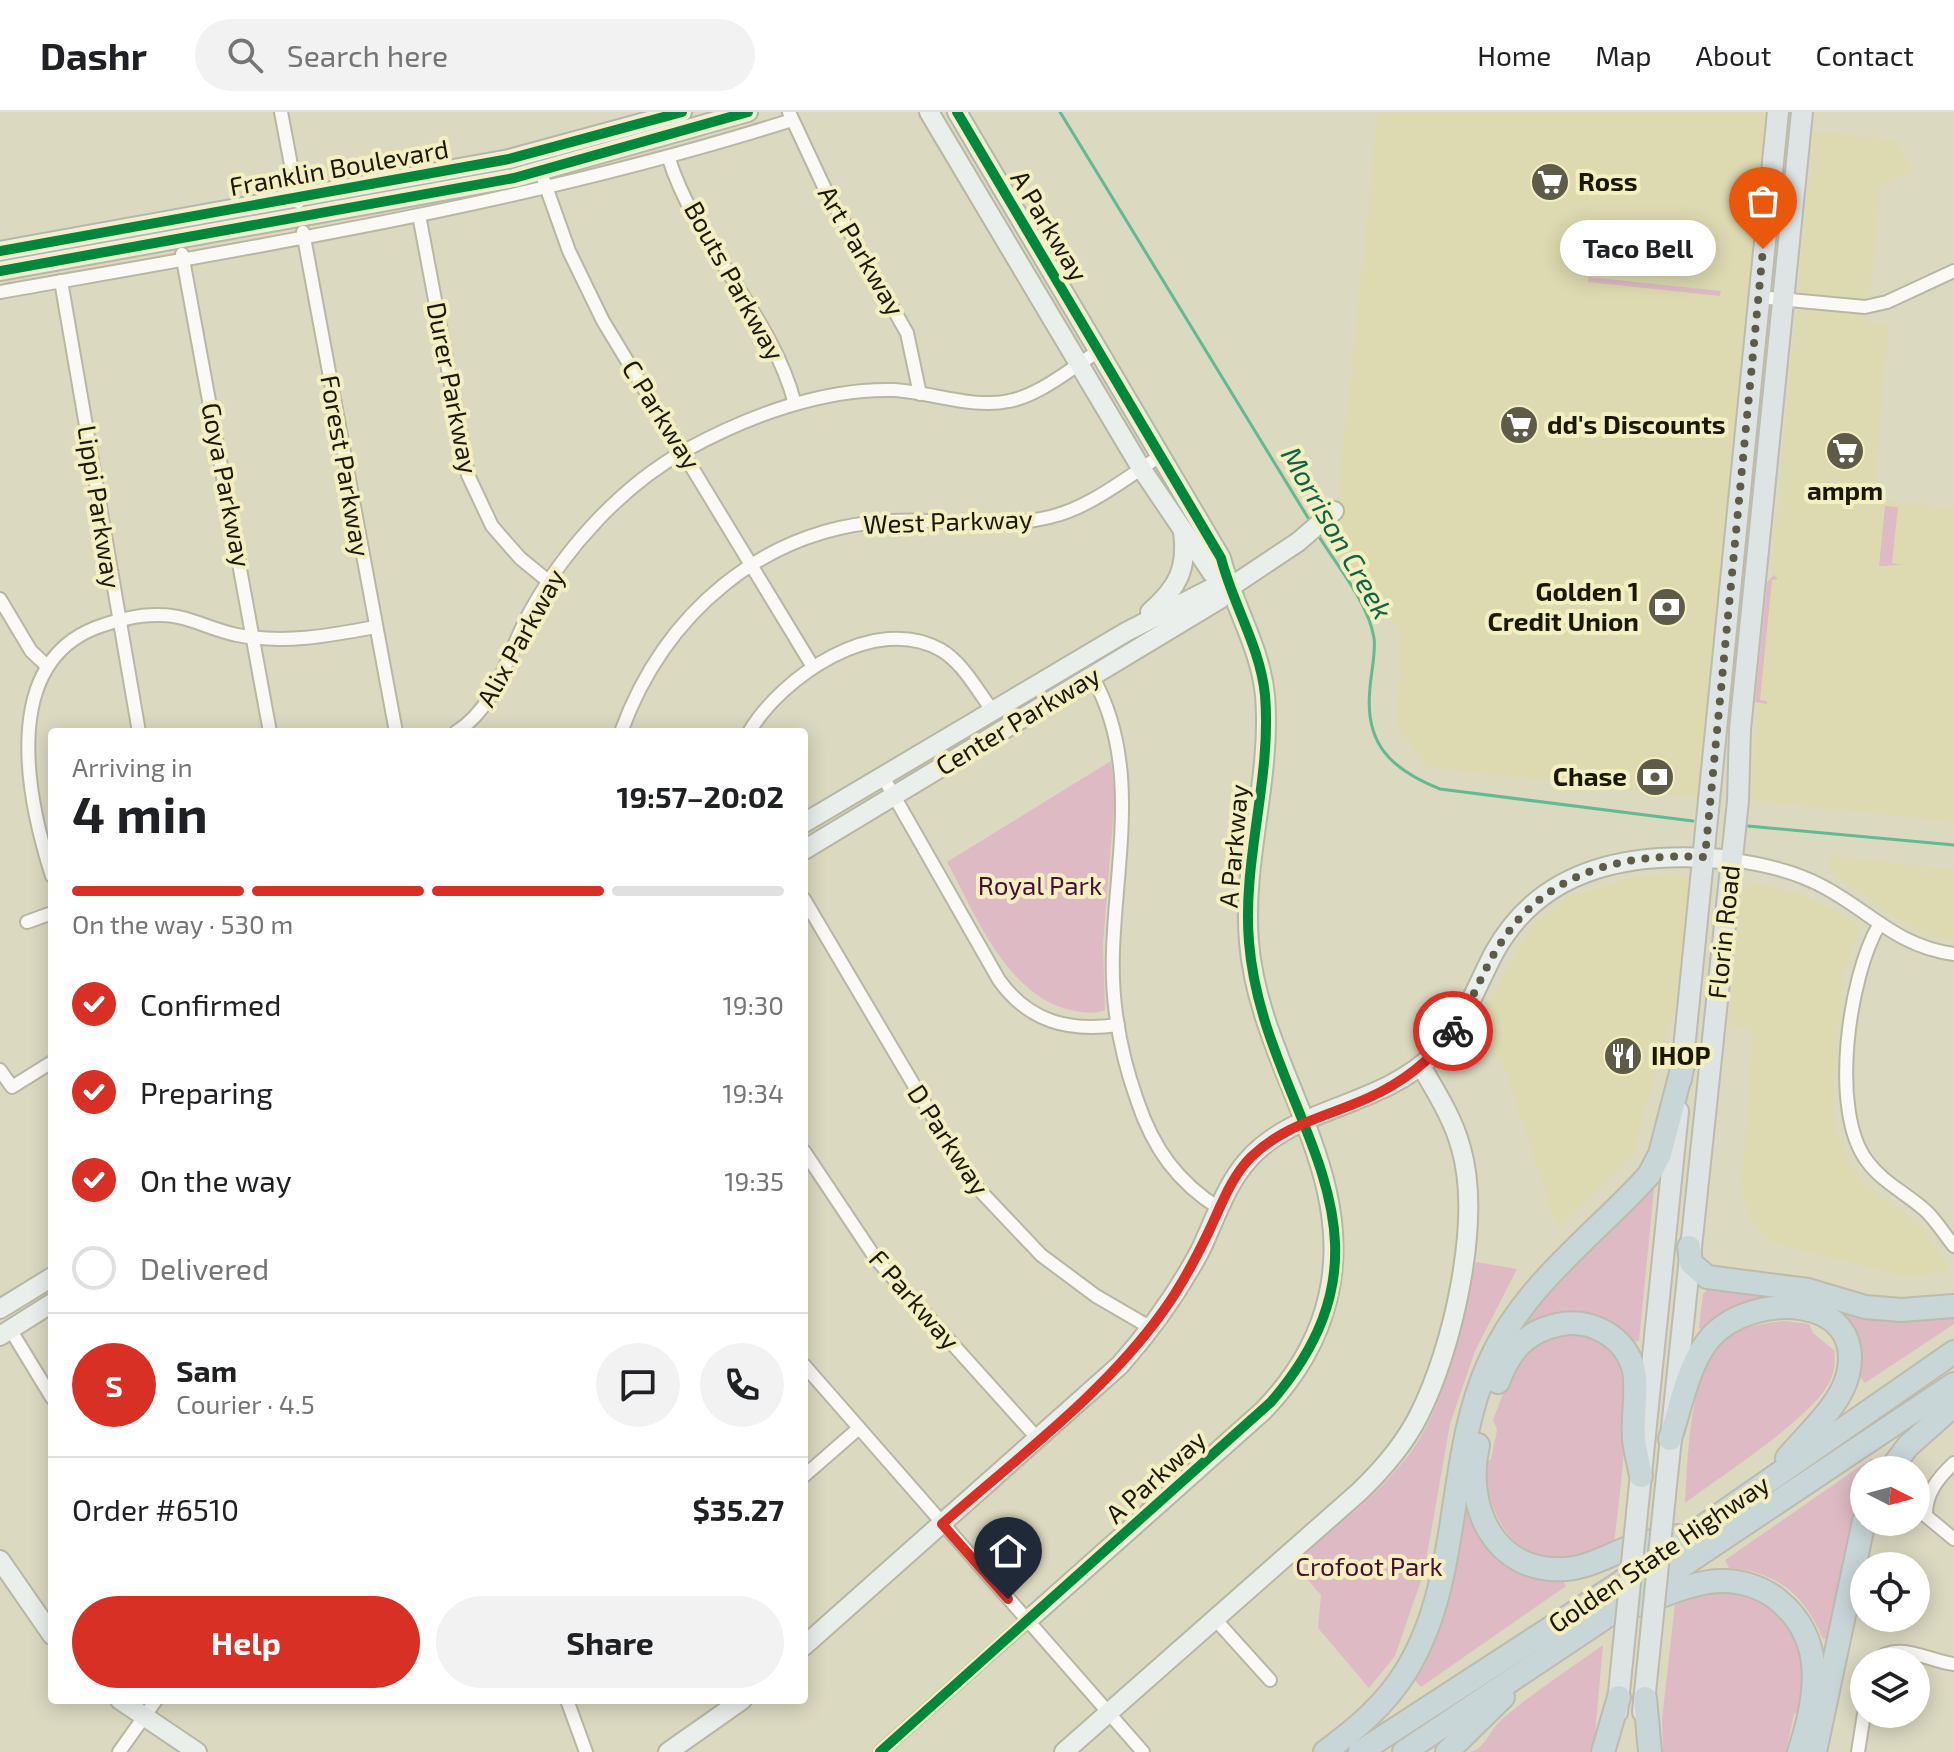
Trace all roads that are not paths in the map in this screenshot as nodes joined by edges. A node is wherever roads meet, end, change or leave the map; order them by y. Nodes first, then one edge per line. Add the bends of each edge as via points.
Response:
1 (281, 112) edge
2 (682, 112) edge
3 (748, 112) edge
4 (929, 112) edge
5 (957, 112) edge
6 (1778, 112) edge
7 (1802, 112) edge
8 (790, 116) edge
9 (536, 151) junction
10 (669, 159) junction
11 (541, 170) junction
12 (547, 189) junction
13 (297, 198) junction
14 (419, 215) junction
15 (302, 227) junction
16 (179, 239) junction
17 (0, 251) edge
18 (182, 259) junction
19 (0, 271) edge
20 (1954, 271) edge
21 (61, 281) junction
22 (0, 292) edge
23 (1758, 297) junction
24 (1783, 300) junction
25 (1099, 351) junction
26 (1080, 362) junction
27 (920, 394) junction
28 (795, 404) junction
29 (684, 451) junction
30 (1162, 455) junction
31 (1141, 468) junction
32 (1334, 511) dead end
33 (1183, 529) junction
34 (752, 562) junction
35 (548, 581) junction
36 (1229, 588) junction
37 (0, 599) edge
38 (118, 620) junction
39 (375, 627) junction
40 (1126, 632) junction
41 (255, 638) junction
42 (47, 666) junction
43 (813, 667) junction
44 (1092, 676) junction
45 (992, 710) junction
46 (138, 728) edge
47 (269, 728) edge
48 (395, 728) edge
49 (460, 728) edge
50 (623, 728) edge
51 (752, 728) edge
52 (882, 775) junction
53 (894, 797) junction
54 (808, 821) edge
55 (808, 848) edge
56 (1705, 857) junction
57 (48, 859) edge
58 (1732, 860) junction
59 (808, 906) edge
60 (48, 914) edge
61 (27, 922) dead end
62 (1879, 925) junction
63 (1954, 954) edge
64 (1118, 1025) junction
65 (48, 1064) edge
66 (1683, 1065) junction
67 (1421, 1066) junction
68 (0, 1070) edge
69 (1305, 1121) junction
70 (808, 1157) edge
71 (1220, 1209) junction
72 (1954, 1246) edge
73 (1689, 1247) junction
74 (48, 1279) edge
75 (48, 1305) edge
76 (1954, 1306) edge
77 (0, 1309) edge
78 (1151, 1328) junction
79 (5, 1332) edge
80 (1954, 1352) edge
81 (808, 1370) edge
82 (1954, 1384) edge
83 (48, 1392) edge
84 (1954, 1405) edge
85 (859, 1428) junction
86 (1038, 1439) junction
87 (1670, 1439) junction
88 (1900, 1456) edge
89 (1954, 1463) edge
90 (808, 1473) edge
91 (1641, 1476) junction
92 (1769, 1479) junction
93 (942, 1524) junction
94 (1687, 1534) junction
95 (1861, 1536) edge
96 (1954, 1539) edge
97 (0, 1560) edge
98 (1606, 1616) junction
99 (1215, 1619) junction
100 (1027, 1621) junction
101 (48, 1629) edge
102 (808, 1642) edge
103 (1544, 1657) junction
104 (1930, 1657) edge
105 (1954, 1664) edge
106 (1270, 1680) dead end
107 (1619, 1697) junction
108 (1645, 1698) junction
109 (125, 1704) edge
110 (153, 1704) edge
111 (568, 1704) edge
112 (736, 1704) edge
113 (1109, 1713) junction
114 (143, 1718) junction
115 (1862, 1728) edge
116 (119, 1752) edge
117 (197, 1752) edge
118 (586, 1752) edge
119 (668, 1752) edge
120 (880, 1752) edge
121 (1064, 1752) edge
122 (1143, 1752) edge
123 (1325, 1752) edge
124 (1360, 1752) edge
125 (1404, 1752) edge
126 (1447, 1752) edge
127 (1603, 1752) edge
128 (1613, 1752) edge
129 (1640, 1752) edge
130 (1650, 1752) edge
131 (1799, 1752) edge
132 (1815, 1752) edge
133 (1858, 1752) edge

1 - 13 street, Forest Parkway
2 - 9 street, Franklin Boulevard
3 - 11 street, Franklin Boulevard
4 - 26 street, A Parkway
5 - 25 street, A Parkway
6 - 23 main road, Florin Road
7 - 24 main road, Florin Road
8 - 10 street
8 - 27 street, Art Parkway via 907,333
9 - 11 street, C Parkway
9 - 13 street, Franklin Boulevard
10 - 12 street
10 - 28 street, Bouts Parkway via 709,243 782,364
11 - 12 street, C Parkway
11 - 15 street, Franklin Boulevard
12 - 14 street
12 - 29 street, C Parkway via 584,286
13 - 15 street, Forest Parkway
13 - 17 street, Franklin Boulevard
14 - 15 street
14 - 35 street, Durer Parkway via 468,475 492,526
15 - 16 street, Franklin Boulevard
15 - 18 street
15 - 39 street, Forest Parkway
16 - 18 street, Goya Parkway
16 - 19 street, Franklin Boulevard
18 - 21 street
18 - 41 street, Goya Parkway
20 - 24 street via 1876,305
21 - 22 street
21 - 38 street, Lippi Parkway
23 - 24 street
23 - 56 main road, Florin Road
24 - 58 main road, Florin Road via 1741,712
25 - 26 street, Alix Parkway
25 - 30 street, A Parkway
26 - 27 street, Alix Parkway via 1011,401
26 - 31 street, A Parkway
27 - 28 street, Alix Parkway via 866,392
28 - 29 street, Alix Parkway
29 - 34 street, C Parkway
29 - 35 street, Alix Parkway via 609,508
30 - 31 street, West Parkway
30 - 36 street, A Parkway via 1221,558
31 - 33 street, A Parkway
31 - 34 street, West Parkway via 1054,517 1001,526 896,520 849,526
32 - 36 street, Center Parkway
33 - 36 street, A Parkway via 1212,573
33 - 40 street via 1186,552 1179,582
34 - 43 street, C Parkway
34 - 50 street, West Parkway via 704,599 670,637 640,684
35 - 49 street, Alix Parkway via 488,702
36 - 40 street, Center Parkway via 1212,588
36 - 44 street, Center Parkway via 1220,599
36 - 69 street, A Parkway via 1255,649 1265,698 1265,751 1250,884 1252,968 1263,1012
37 - 42 street via 31,651
38 - 41 street via 177,616
38 - 42 street via 76,637
38 - 46 street, Lippi Parkway
39 - 41 street via 313,639
39 - 48 street, Forest Parkway
40 - 45 street, Center Parkway
41 - 47 street, Goya Parkway
42 - 57 street via 30,705 26,737 29,781
43 - 45 street via 868,645 928,644 957,663
43 - 51 street via 773,699
44 - 53 street, Center Parkway
44 - 64 street via 1115,736 1124,787 1113,954
45 - 52 street, Center Parkway
52 - 53 street
52 - 54 street, Center Parkway
53 - 55 street, Center Parkway
53 - 64 street via 1015,999 1057,1025
56 - 58 street
56 - 66 main road, Florin Road
56 - 67 street via 1624,860 1586,870 1552,889 1509,931 1465,1013
58 - 62 street via 1801,876
58 - 73 main road, Florin Road
59 - 78 street, D Parkway via 977,1189 1058,1269
60 - 61 street
62 - 63 street via 1910,942
62 - 72 street via 1856,984 1849,1117 1859,1149 1874,1171 1927,1212
64 - 71 street via 1130,1081 1157,1148 1181,1180
65 - 68 street via 12,1087
66 - 91 main road, Florin Road
66 - 123 highway via 1660,1154 1649,1175 1508,1323 1488,1364 1464,1438 1439,1588 1420,1644 1375,1711
67 - 69 street via 1368,1098
67 - 99 street via 1462,1149 1470,1203 1464,1266 1431,1389 1418,1418 1380,1472
69 - 71 street via 1270,1140 1248,1160
69 - 100 street, A Parkway via 1325,1176 1335,1236 1328,1297 1307,1353 1263,1411
70 - 86 street, F Parkway via 876,1259
71 - 78 street via 1185,1278
73 - 76 highway via 1691,1263 1707,1277 1808,1290 1865,1307
73 - 87 main road, Florin Road
74 - 77 street
75 - 79 street
78 - 86 street via 1120,1365
79 - 83 street
80 - 92 highway, Golden State Highway
81 - 85 street
82 - 98 highway, Golden State Highway
84 - 88 highway
85 - 90 street
85 - 93 street
86 - 93 street
87 - 92 highway via 1697,1358 1711,1337 1732,1320 1774,1306 1821,1313 1844,1335 1848,1377
87 - 108 main road, Florin Road, bridge
89 - 96 street via 1926,1502 1926,1516
91 - 94 highway via 1634,1441 1633,1370 1619,1344 1597,1327 1572,1321 1524,1339 1507,1358 1486,1410 1473,1465 1480,1516 1494,1539 1526,1561 1564,1569
91 - 107 main road, Florin Road, bridge
92 - 94 highway, Golden State Highway
93 - 100 street
93 - 102 street
94 - 124 highway, Golden State Highway
95 - 132 highway
97 - 101 street
98 - 103 highway, Golden State Highway
98 - 131 highway via 1720,1581 1771,1594 1799,1621 1814,1657 1815,1683
99 - 106 street
99 - 113 street
100 - 113 street
100 - 120 street
103 - 125 highway, Golden State Highway
103 - 126 highway
104 - 105 street
107 - 127 highway
107 - 128 main road, Florin Road
108 - 129 main road, Florin Road
108 - 130 highway
109 - 114 street
110 - 114 street
111 - 118 street
112 - 119 street
113 - 121 street
113 - 122 street
114 - 116 street
114 - 117 street
115 - 133 street

